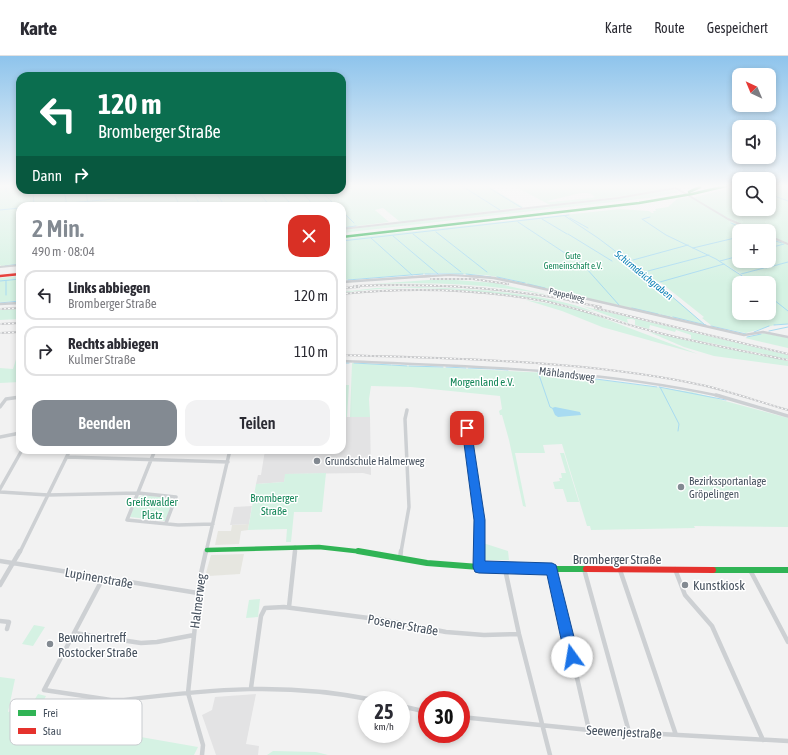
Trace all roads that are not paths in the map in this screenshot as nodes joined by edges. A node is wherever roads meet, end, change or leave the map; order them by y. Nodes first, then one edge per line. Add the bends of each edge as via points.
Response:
1 (434, 219) edge
2 (488, 219) edge
3 (506, 219) edge
4 (727, 219) edge
5 (739, 224) edge
6 (346, 229) edge
7 (346, 236) edge
8 (346, 236) edge
9 (776, 239) edge
10 (788, 244) edge
11 (16, 265) edge
12 (0, 267) edge
13 (16, 272) edge
14 (0, 274) edge
15 (346, 282) edge
16 (16, 302) edge
17 (0, 304) edge
18 (788, 337) edge
19 (346, 361) edge
20 (16, 398) edge
21 (0, 407) edge
22 (407, 410) dead end
23 (788, 416) edge
24 (467, 421) dead end
25 (16, 434) edge
26 (0, 437) edge
27 (20, 454) edge
28 (68, 454) edge
29 (153, 454) edge
30 (229, 454) edge
31 (67, 457) junction
32 (151, 460) junction
33 (228, 462) junction
34 (0, 489) edge
35 (0, 492) edge
36 (138, 493) junction
37 (48, 495) junction
38 (166, 523) junction
39 (213, 524) junction
40 (295, 547) junction
41 (207, 550) junction
42 (400, 558) junction
43 (0, 561) edge
44 (14, 564) junction
45 (479, 567) junction
46 (505, 569) junction
47 (552, 569) junction
48 (584, 569) junction
49 (675, 569) junction
50 (620, 570) junction
51 (750, 570) junction
52 (788, 570) edge
53 (103, 578) junction
54 (0, 585) edge
55 (198, 593) junction
56 (289, 607) junction
57 (0, 621) edge
58 (7, 630) dead end
59 (74, 633) junction
60 (194, 634) junction
61 (519, 634) junction
62 (788, 642) edge
63 (251, 688) junction
64 (188, 693) junction
65 (358, 697) edge
66 (104, 699) edge
67 (133, 699) edge
68 (470, 718) edge
69 (542, 726) junction
70 (589, 730) junction
71 (629, 732) junction
72 (676, 735) junction
73 (763, 740) junction
74 (788, 741) edge
75 (202, 754) edge
76 (550, 755) edge

1 - 6 street
2 - 7 main road
3 - 8 main road
4 - 5 street
9 - 10 street
11 - 12 street
13 - 14 main road
15 - 18 street, Pappelweg via 450,275 494,278 744,336 763,332
16 - 17 street
19 - 23 street, Mählandsweg via 547,371 708,394
20 - 21 street via 6,399
22 - 42 street via 409,508
24 - 45 street via 480,520
25 - 26 street
27 - 34 street
28 - 31 street
29 - 32 street
30 - 33 street, Halmerweg
31 - 32 street
31 - 37 street
32 - 33 street
32 - 36 street
33 - 39 street, Halmerweg
35 - 37 street
36 - 37 street
36 - 38 street via 176,497
36 - 38 street via 127,520
37 - 44 street
38 - 39 street
39 - 41 street, Halmerweg
40 - 41 main road, Bromberger Straße
40 - 42 main road, Bromberger Straße via 359,550
40 - 56 street
41 - 55 street, Halmerweg
42 - 45 main road, Bromberger Straße
43 - 44 street, Lupinenstraße
44 - 53 street, Lupinenstraße
44 - 54 street
45 - 46 main road, Bromberger Straße
46 - 47 main road, Bromberger Straße
46 - 61 street
47 - 48 main road, Bromberger Straße
47 - 70 street
48 - 50 main road, Bromberger Straße
48 - 71 street
49 - 50 main road, Bromberger Straße
49 - 51 main road, Bromberger Straße
49 - 73 street via 685,595 712,626
50 - 72 street
51 - 52 main road, Bromberger Straße
51 - 62 street
53 - 55 street, Lupinenstraße
53 - 59 street
55 - 60 street, Halmerweg
56 - 61 street, Posener Straße via 384,620 446,632
56 - 63 street, Posener Straße via 270,607 263,611
57 - 58 street via 9,622
59 - 60 street via 141,643
59 - 66 street via 44,690
60 - 64 street, Halmerweg
61 - 69 street
63 - 64 street
63 - 65 street via 312,690
64 - 67 street
64 - 75 street, Halmerweg via 203,745
68 - 69 street, Seewenjestraße
69 - 70 street, Seewenjestraße
69 - 76 street
70 - 71 street, Seewenjestraße
71 - 72 street, Seewenjestraße
72 - 73 street, Seewenjestraße
73 - 74 street, Seewenjestraße

